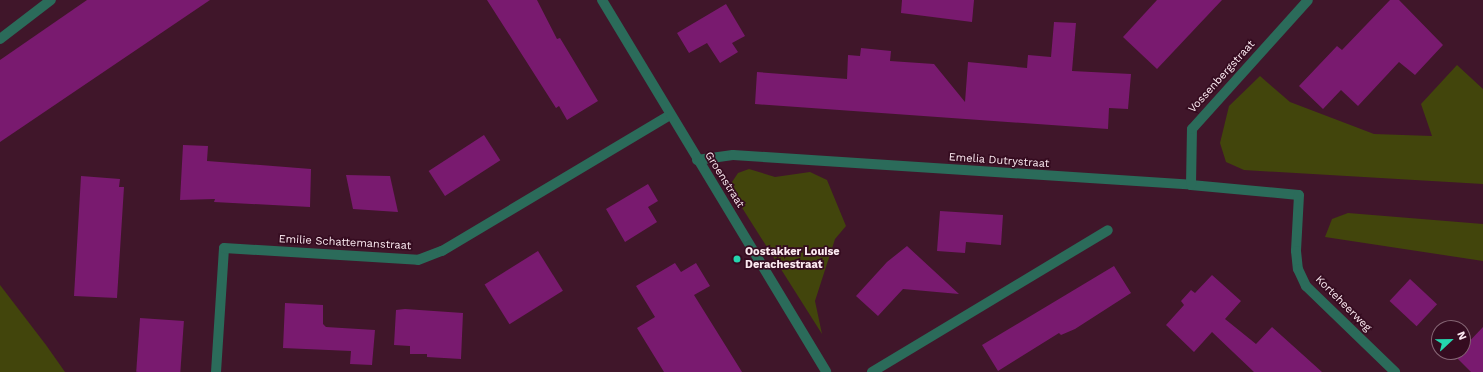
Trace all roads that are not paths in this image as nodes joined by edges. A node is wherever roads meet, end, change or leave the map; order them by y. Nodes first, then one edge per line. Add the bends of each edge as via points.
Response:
1 (51, 0) edge
2 (602, 0) edge
3 (1308, 0) edge
4 (0, 39) edge
5 (670, 115) junction
6 (697, 160) junction
7 (1191, 185) junction
8 (1300, 195) joint
9 (1108, 230) dead end
10 (216, 372) edge
11 (826, 372) edge
12 (872, 372) edge
13 (1395, 372) edge

1 - 4 street
2 - 5 street, Groenstraat
3 - 7 street, Vossenbergstraat via 1192,129
5 - 6 street, Groenstraat
5 - 10 street, Emilie Schattemanstraat via 442,251 418,260 224,248
6 - 7 street, Emelia Dutrystraat via 733,155
6 - 11 street, Groenstraat
7 - 8 street, Emelia Dutrystraat
8 - 13 street, Korteheerweg via 1296,251 1298,269 1306,286
9 - 12 street

